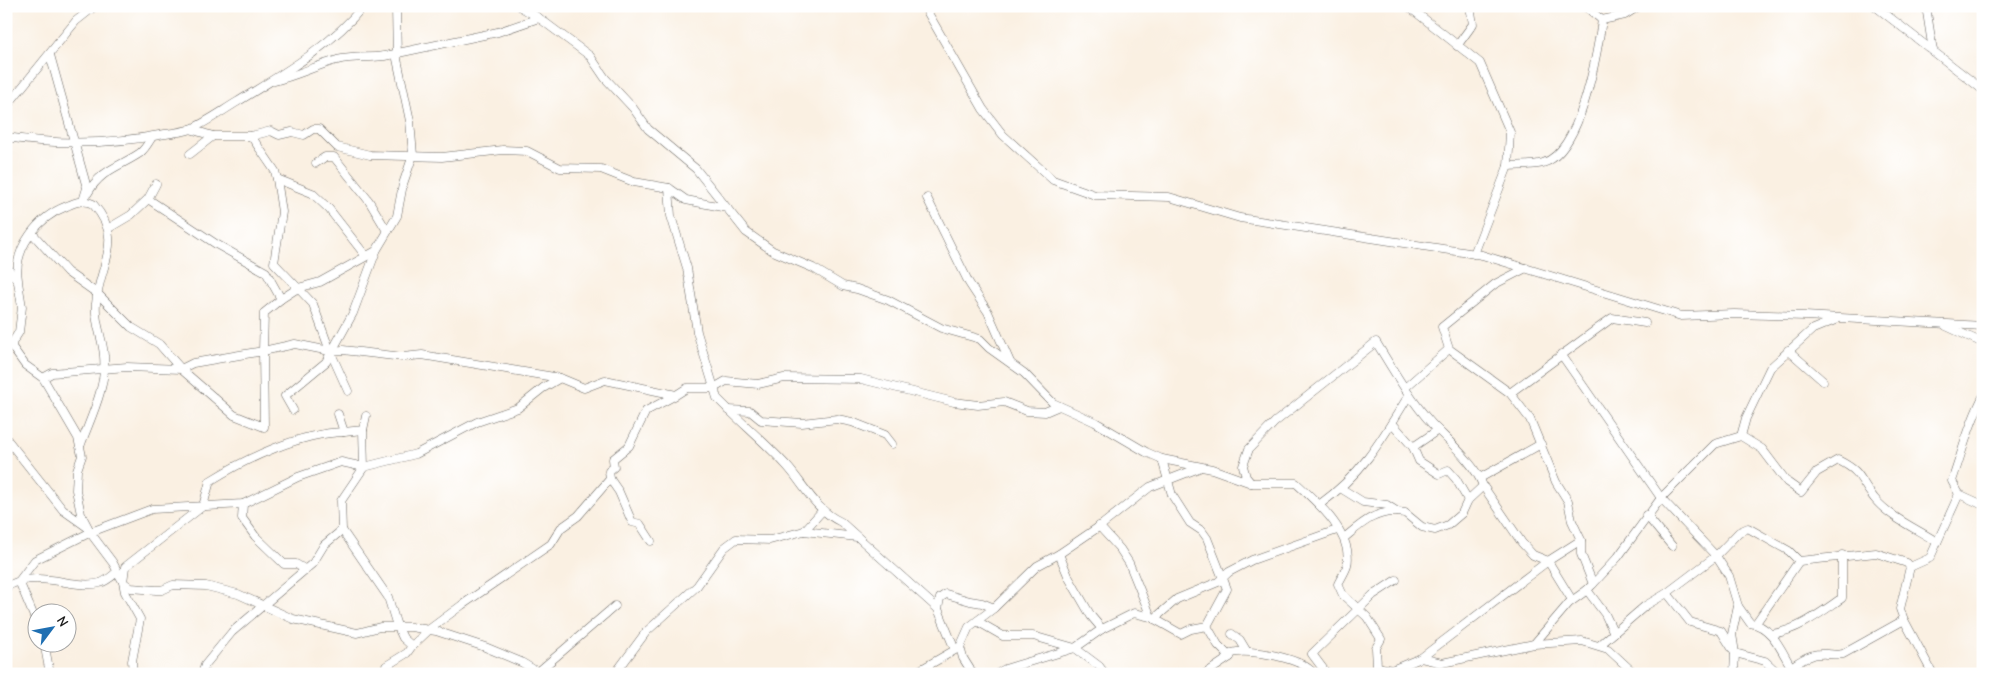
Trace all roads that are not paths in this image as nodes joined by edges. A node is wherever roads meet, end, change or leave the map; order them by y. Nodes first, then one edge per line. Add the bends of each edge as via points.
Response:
1 (95, 6) edge
2 (363, 6) edge
3 (396, 6) edge
4 (519, 6) edge
5 (924, 6) edge
6 (1408, 6) edge
7 (1470, 6) edge
8 (1585, 6) edge
9 (1639, 6) edge
10 (1875, 6) edge
11 (1926, 6) edge
12 (539, 18) junction
13 (1602, 20) junction
14 (1457, 46) junction
15 (1933, 51) junction
16 (398, 52) junction
17 (50, 55) junction
18 (270, 82) junction
19 (1981, 87) edge
20 (6, 107) edge
21 (190, 129) junction
22 (214, 136) junction
23 (251, 136) junction
24 (6, 137) edge
25 (152, 137) junction
26 (74, 142) junction
27 (190, 154) dead end
28 (413, 155) junction
29 (316, 163) dead end
30 (1508, 166) junction
31 (277, 179) junction
32 (156, 184) dead end
33 (669, 188) junction
34 (927, 198) dead end
35 (148, 199) junction
36 (83, 201) junction
37 (727, 208) junction
38 (109, 228) junction
39 (387, 231) junction
40 (32, 233) junction
41 (376, 251) junction
42 (1474, 254) junction
43 (365, 255) junction
44 (6, 266) edge
45 (1526, 268) junction
46 (19, 286) junction
47 (298, 288) junction
48 (98, 294) junction
49 (281, 300) junction
50 (1836, 320) junction
51 (1645, 324) dead end
52 (1944, 325) junction
53 (1983, 326) edge
54 (1983, 344) edge
55 (9, 345) edge
56 (1449, 349) junction
57 (1788, 350) junction
58 (263, 351) junction
59 (330, 351) junction
60 (1561, 354) junction
61 (1010, 362) junction
62 (104, 369) junction
63 (181, 369) junction
64 (43, 378) junction
65 (560, 378) junction
66 (1823, 381) dead end
67 (1406, 387) junction
68 (714, 388) junction
69 (348, 391) dead end
70 (1510, 393) junction
71 (676, 395) junction
72 (1409, 395) junction
73 (1983, 397) edge
74 (1059, 406) junction
75 (293, 410) dead end
76 (728, 410) junction
77 (338, 414) dead end
78 (366, 416) dead end
79 (1392, 423) junction
80 (363, 430) junction
81 (1438, 430) junction
82 (344, 432) junction
83 (1741, 436) junction
84 (6, 438) edge
85 (81, 444) junction
86 (892, 444) dead end
87 (1541, 444) junction
88 (1413, 447) junction
89 (1162, 459) junction
90 (364, 468) junction
91 (1201, 468) junction
92 (610, 479) junction
93 (1168, 480) junction
94 (1481, 482) junction
95 (1251, 483) junction
96 (1342, 488) junction
97 (1959, 494) junction
98 (1661, 498) junction
99 (1468, 500) junction
100 (243, 504) junction
101 (1319, 505) junction
102 (203, 506) junction
103 (1983, 506) edge
104 (823, 510) junction
105 (1398, 512) junction
106 (1646, 515) junction
107 (1098, 526) junction
108 (90, 530) junction
109 (342, 530) junction
110 (1337, 530) junction
111 (804, 531) junction
112 (856, 537) junction
113 (1344, 538) junction
114 (1581, 540) junction
115 (651, 541) dead end
116 (1938, 542) junction
117 (1672, 546) dead end
118 (1059, 554) junction
119 (1842, 555) junction
120 (1716, 556) junction
121 (1548, 561) junction
122 (1799, 561) junction
123 (1910, 567) junction
124 (306, 570) junction
125 (117, 572) junction
126 (1224, 578) junction
127 (1396, 580) dead end
128 (6, 581) edge
129 (19, 581) junction
130 (123, 582) junction
131 (6, 587) edge
132 (1590, 587) junction
133 (1667, 594) junction
134 (1572, 600) junction
135 (28, 602) edge
136 (265, 605) junction
137 (615, 606) dead end
138 (1738, 606) junction
139 (994, 608) junction
140 (938, 609) junction
141 (1360, 609) junction
142 (1153, 618) junction
143 (1904, 620) junction
144 (977, 621) junction
145 (1756, 624) junction
146 (1207, 626) junction
147 (398, 627) junction
148 (1102, 629) junction
149 (430, 630) junction
150 (1614, 633) junction
151 (1232, 634) dead end
152 (1772, 634) junction
153 (1534, 644) junction
154 (1600, 645) junction
155 (412, 646) junction
156 (1075, 648) junction
157 (958, 649) junction
158 (1246, 650) junction
159 (46, 652) edge
160 (1735, 653) junction
161 (1230, 657) junction
162 (1421, 658) junction
163 (1791, 667) junction
164 (1397, 669) junction
165 (540, 673) edge
166 (50, 674) edge
167 (133, 674) edge
168 (202, 674) edge
169 (387, 674) edge
170 (615, 674) edge
171 (913, 674) edge
172 (973, 674) edge
173 (997, 674) edge
174 (1105, 674) edge
175 (1205, 674) edge
176 (1314, 674) edge
177 (1327, 674) edge
178 (1382, 674) edge
179 (1405, 674) edge
180 (1636, 674) edge
181 (1734, 674) edge
182 (1780, 674) edge
183 (1933, 674) edge

1 - 17 street via 76,21
2 - 18 street via 318,48
3 - 16 street
4 - 12 street
5 - 42 street via 983,109 1003,134 1053,180 1095,195 1169,197 1265,222
6 - 14 street
7 - 14 street via 1473,24
8 - 13 street
9 - 13 street via 1624,15
10 - 15 street
11 - 15 street
12 - 16 street via 498,32
12 - 37 street via 590,56 648,129 696,169
13 - 30 street via 1582,113 1564,148 1544,163
14 - 30 street via 1480,63 1510,132
15 - 19 street
16 - 18 street via 385,58 363,55 337,60 297,76
16 - 28 street
17 - 20 street
17 - 26 street
18 - 21 street
21 - 22 street
21 - 25 street
22 - 23 street
22 - 27 street
23 - 28 street via 271,131 279,135 292,132 304,135 319,129 337,147 345,150 370,155
23 - 31 street
24 - 26 street
25 - 26 street
25 - 36 street via 142,152 94,180
26 - 36 street via 87,188
28 - 33 street via 442,157 503,150 527,152 560,168 601,169 634,182
28 - 39 street via 397,216
29 - 39 street via 325,157 334,157 369,201
30 - 42 street
31 - 43 street via 312,193 329,209
31 - 47 street via 282,212 274,263
32 - 35 street
33 - 37 street via 686,200
33 - 68 street via 671,216 687,268 697,332
34 - 61 street via 969,283 988,312
35 - 38 street via 131,215
35 - 49 street via 266,272
36 - 38 street via 93,204
36 - 40 street via 51,213
37 - 61 street via 746,232 773,251 814,268 843,286 888,300 942,328 980,339
38 - 48 street via 109,253
39 - 41 street
40 - 46 street via 16,266
40 - 48 street via 67,272
41 - 43 street
41 - 59 street via 353,313
42 - 45 street
43 - 47 street via 320,282
44 - 46 street
45 - 50 street via 1681,316 1734,314
45 - 56 street via 1495,284 1442,327
46 - 55 street via 22,307 20,329
47 - 49 street
47 - 59 street via 313,304
48 - 62 street via 96,313
48 - 63 street via 131,327 159,344
49 - 58 street via 264,313
50 - 52 street
50 - 57 street via 1813,329
51 - 60 street via 1612,318
52 - 53 street
52 - 54 street
55 - 64 street
56 - 67 street
56 - 70 street
57 - 66 street
57 - 83 street via 1770,368
58 - 59 street via 295,344
58 - 63 street via 193,363
58 - 63 street via 264,428 234,415
59 - 65 street via 403,357 422,355
59 - 69 street
59 - 75 street via 326,362 285,396
60 - 70 street
60 - 98 street
61 - 74 street
62 - 63 street
62 - 64 street via 52,373
62 - 85 street via 98,398
64 - 85 street
65 - 71 street via 584,388 605,380
65 - 90 street via 518,408 477,422 416,454
67 - 72 street
67 - 95 street via 1376,342 1276,422 1249,449 1243,466
68 - 71 street via 687,388
68 - 74 street via 726,381 758,384 784,378 861,379 954,402 978,405 1004,402 1027,412 1045,412
68 - 76 street via 717,398
70 - 87 street via 1530,419
71 - 92 street via 646,411 629,446 613,459
72 - 79 street
72 - 81 street
73 - 97 street via 1973,416 1952,481
74 - 89 street
76 - 86 street via 750,411 761,420 802,423 837,419 852,422 885,434
76 - 104 street via 788,466
77 - 82 street
78 - 80 street
79 - 88 street
79 - 96 street via 1365,464
80 - 82 street
80 - 90 street
81 - 88 street
81 - 94 street via 1454,445
82 - 102 street via 325,432 294,441 237,464 210,481
83 - 98 street via 1715,444
83 - 116 street via 1762,449 1787,482 1801,492 1816,472 1833,462 1838,460 1855,468 1874,499
84 - 108 street via 63,510
85 - 108 street via 76,490 81,514
87 - 94 street
87 - 114 street via 1556,482 1568,501 1572,521
88 - 99 street via 1419,461 1439,474 1448,470
89 - 91 street
89 - 93 street
90 - 100 street via 341,462 298,477
90 - 109 street via 341,500
91 - 93 street
91 - 95 street
92 - 115 street via 620,492 632,522 640,524
92 - 149 street via 578,516 561,528 551,544
93 - 107 street via 1150,487
93 - 126 street via 1172,495 1190,523 1207,538
94 - 99 street
94 - 121 street via 1522,543 1533,555
95 - 101 street via 1296,483
96 - 101 street
96 - 105 street via 1363,502 1387,505
97 - 103 street
97 - 116 street
98 - 106 street
98 - 120 street
99 - 105 street via 1462,513 1448,525 1435,530 1422,527 1406,513
100 - 102 street
100 - 124 street via 242,518 255,536 284,564 296,564
101 - 110 street
102 - 108 street via 152,509
102 - 130 street via 125,567
104 - 111 street
104 - 112 street
105 - 113 street via 1385,512 1369,518
106 - 117 street
106 - 132 street via 1618,557
107 - 118 street
107 - 142 street via 1120,549 1129,564
108 - 125 street
108 - 129 street via 35,560
109 - 124 street via 324,545
109 - 147 street via 388,597
110 - 113 street
110 - 126 street via 1252,560
111 - 112 street
111 - 170 street via 770,540 736,540 724,548 697,586 646,632
112 - 140 street
113 - 141 street via 1347,568 1338,584 1343,595
114 - 121 street
114 - 132 street via 1581,554
116 - 123 street via 1930,558
118 - 139 street via 1037,566
118 - 148 street via 1090,616
119 - 122 street
119 - 123 street via 1876,553 1907,563
119 - 152 street via 1842,598 1811,620
120 - 122 street via 1739,532 1748,528 1789,551
120 - 133 street
120 - 138 street via 1729,576
121 - 134 street
121 - 162 street
122 - 145 street
123 - 143 street via 1900,609
124 - 136 street
125 - 129 street via 94,584 45,579
125 - 130 street
126 - 142 street via 1203,590 1177,598
126 - 146 street via 1227,589
127 - 141 street via 1373,595
128 - 129 street
129 - 131 street
129 - 135 street
130 - 136 street via 131,588 141,589 162,590 182,584 206,586
130 - 167 street via 124,592 140,619 132,661
132 - 134 street
132 - 150 street
133 - 150 street via 1645,606
133 - 160 street via 1690,622 1721,631
134 - 153 street
136 - 147 street via 306,623 358,634 380,627
136 - 168 street via 232,632 205,665
137 - 165 street
138 - 145 street via 1750,623
138 - 160 street via 1732,634
139 - 140 street via 946,594 940,598
139 - 144 street
140 - 157 street
141 - 164 street via 1381,639 1376,648 1377,666
141 - 177 street via 1312,654
142 - 146 street via 1181,634
142 - 148 street via 1134,612
143 - 163 street via 1844,654 1820,654
143 - 183 street
144 - 156 street via 1003,636 1033,636
144 - 157 street via 969,627
145 - 152 street
146 - 161 street
147 - 149 street
147 - 155 street
148 - 156 street
149 - 155 street
149 - 165 street via 485,647
150 - 154 street
151 - 158 street
152 - 163 street
153 - 154 street via 1582,641
153 - 162 street via 1442,663
154 - 180 street
155 - 169 street via 386,666
156 - 173 street
156 - 174 street
157 - 171 street
157 - 172 street
158 - 161 street via 1232,653
158 - 176 street via 1296,661
159 - 166 street
160 - 181 street
160 - 182 street via 1765,661
161 - 175 street
162 - 164 street
163 - 182 street
164 - 178 street
164 - 179 street

